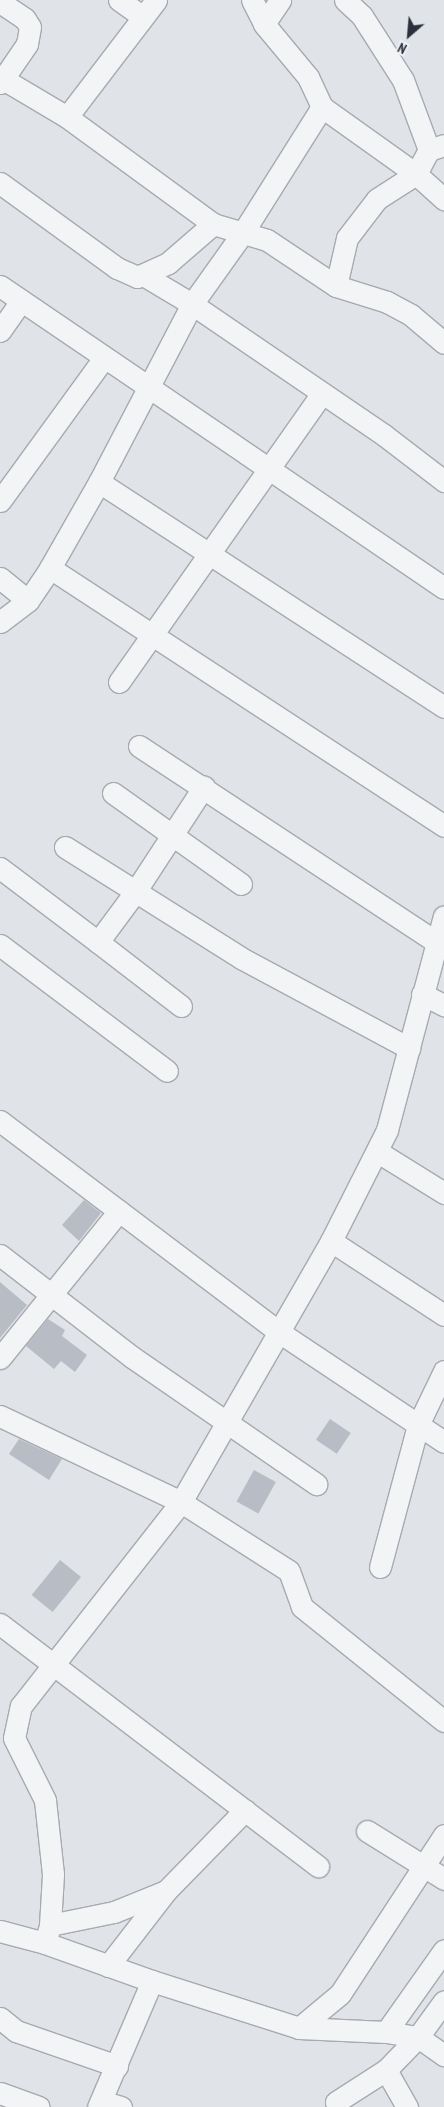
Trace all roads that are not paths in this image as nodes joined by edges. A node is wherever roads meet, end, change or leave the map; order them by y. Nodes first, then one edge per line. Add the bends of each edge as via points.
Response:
1 (119, 0) edge
2 (156, 0) edge
3 (252, 0) edge
4 (280, 0) edge
5 (345, 0) edge
6 (0, 2) edge
7 (143, 17) junction
8 (264, 24) junction
9 (1, 81) edge
10 (322, 107) junction
11 (67, 117) junction
12 (437, 147) edge
13 (416, 174) junction
14 (0, 183) edge
15 (444, 198) edge
16 (213, 224) junction
17 (242, 234) junction
18 (145, 276) junction
19 (0, 286) edge
20 (336, 286) junction
21 (21, 301) junction
22 (192, 304) junction
23 (0, 331) edge
24 (444, 343) edge
25 (103, 359) junction
26 (149, 390) junction
27 (322, 393) junction
28 (269, 472) junction
29 (444, 481) edge
30 (99, 482) junction
31 (0, 501) edge
32 (211, 554) junction
33 (50, 568) junction
34 (0, 578) edge
35 (444, 588) edge
36 (28, 600) junction
37 (0, 622) edge
38 (152, 636) junction
39 (119, 682) dead end
40 (444, 707) edge
41 (139, 746) dead end
42 (204, 786) junction
43 (113, 793) dead end
44 (444, 826) edge
45 (172, 836) junction
46 (65, 847) dead end
47 (0, 868) edge
48 (242, 884) dead end
49 (135, 892) junction
50 (444, 916) edge
51 (98, 942) junction
52 (436, 942) junction
53 (0, 945) edge
54 (422, 994) junction
55 (444, 1005) edge
56 (181, 1006) dead end
57 (409, 1048) junction
58 (167, 1071) dead end
59 (0, 1121) edge
60 (378, 1152) junction
61 (444, 1193) edge
62 (119, 1211) junction
63 (331, 1241) junction
64 (0, 1255) edge
65 (51, 1296) junction
66 (444, 1315) edge
67 (279, 1332) junction
68 (0, 1358) edge
69 (444, 1371) edge
70 (0, 1416) edge
71 (227, 1423) junction
72 (418, 1425) junction
73 (444, 1442) edge
74 (316, 1484) dead end
75 (181, 1502) junction
76 (380, 1567) dead end
77 (0, 1624) edge
78 (54, 1663) junction
79 (444, 1722) edge
80 (245, 1810) junction
81 (367, 1831) dead end
82 (444, 1835) edge
83 (423, 1865) junction
84 (318, 1866) dead end
85 (444, 1879) edge
86 (166, 1891) junction
87 (0, 1931) edge
88 (47, 1934) junction
89 (442, 1957) edge
90 (108, 1966) junction
91 (152, 1981) junction
92 (444, 2001) edge
93 (0, 2018) edge
94 (300, 2028) junction
95 (386, 2032) junction
96 (418, 2037) junction
97 (444, 2055) edge
98 (117, 2066) junction
99 (386, 2070) junction
100 (0, 2093) edge
101 (99, 2104) edge
102 (39, 2107) edge
103 (121, 2107) edge
104 (338, 2107) edge
105 (407, 2107) edge

1 - 7 street
2 - 7 street
3 - 8 street
4 - 8 street
5 - 12 street via 362,16 403,80
6 - 9 street via 25,19 30,28 27,44
7 - 11 street
8 - 10 street via 308,77
9 - 11 street
10 - 13 street
10 - 17 street
11 - 16 street
12 - 13 street
13 - 15 street
13 - 20 street via 377,200 347,238
14 - 18 street via 117,268 137,277
16 - 17 street
16 - 18 street via 168,263
17 - 20 street via 267,240
17 - 22 street
18 - 22 street
19 - 21 street
20 - 24 street via 403,311
21 - 23 street
21 - 25 street
22 - 26 street
22 - 27 street
25 - 26 street
25 - 31 street
26 - 28 street
26 - 30 street
27 - 28 street
27 - 29 street
28 - 32 street
28 - 35 street
30 - 32 street
30 - 33 street
32 - 38 street
32 - 40 street
33 - 36 street
33 - 38 street
34 - 36 street
36 - 37 street
38 - 39 street
38 - 44 street
41 - 42 street
42 - 45 street
42 - 52 street
43 - 45 street
45 - 48 street
45 - 49 street
46 - 49 street
47 - 51 street
49 - 51 street
49 - 57 street via 241,958
50 - 52 street
51 - 56 street
52 - 54 street
53 - 58 street
54 - 55 street
54 - 57 street
57 - 60 street
59 - 62 street
60 - 61 street
60 - 63 street
62 - 65 street
62 - 67 street
63 - 66 street
63 - 67 street
64 - 65 street
65 - 68 street
65 - 71 street
67 - 71 street
67 - 72 street
69 - 72 street
70 - 75 street
71 - 74 street
71 - 75 street
72 - 73 street
72 - 76 street
75 - 78 street
75 - 79 street via 289,1571 302,1607
77 - 78 street
78 - 80 street
78 - 88 street via 21,1706 14,1738 45,1800 53,1874
80 - 84 street
80 - 86 street
81 - 83 street
82 - 83 street
83 - 85 street
83 - 94 street via 340,1994
86 - 88 street
86 - 90 street
87 - 88 street
88 - 90 street
89 - 95 street
90 - 91 street
91 - 94 street
91 - 98 street
92 - 96 street
93 - 98 street via 16,2031
94 - 95 street
95 - 96 street
96 - 97 street
96 - 99 street
98 - 101 street
99 - 104 street via 336,2102
99 - 105 street
100 - 102 street
101 - 103 street

